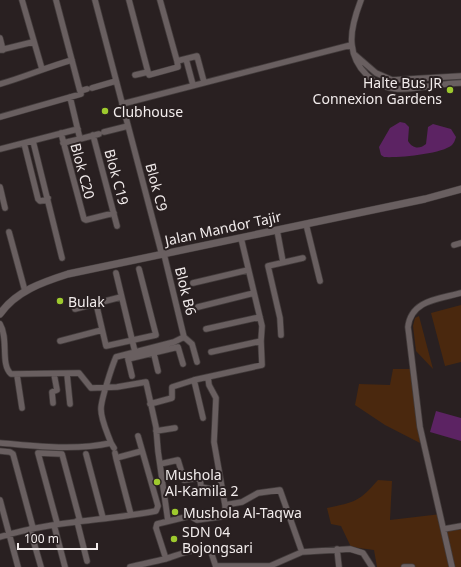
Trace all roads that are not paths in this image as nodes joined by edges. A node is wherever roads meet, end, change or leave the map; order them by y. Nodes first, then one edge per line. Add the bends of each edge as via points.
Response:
1 (22, 0) edge
2 (56, 0) edge
3 (95, 0) edge
4 (129, 0) edge
5 (160, 0) edge
6 (361, 0) edge
7 (0, 38) edge
8 (33, 42) junction
9 (351, 44) junction
10 (2, 50) edge
11 (354, 54) junction
12 (186, 59) junction
13 (72, 60) junction
14 (176, 61) junction
15 (42, 69) junction
16 (148, 72) junction
17 (135, 75) dead end
18 (461, 76) edge
19 (116, 81) junction
20 (204, 82) junction
21 (461, 83) edge
22 (0, 84) edge
23 (193, 85) junction
24 (80, 91) junction
25 (70, 97) junction
26 (122, 104) junction
27 (0, 117) edge
28 (128, 126) junction
29 (78, 129) junction
30 (61, 133) junction
31 (98, 134) junction
32 (80, 139) junction
33 (33, 141) junction
34 (24, 143) junction
35 (63, 143) junction
36 (0, 149) edge
37 (0, 187) edge
38 (461, 189) edge
39 (48, 198) junction
40 (5, 208) dead end
41 (114, 213) junction
42 (306, 224) junction
43 (117, 226) dead end
44 (277, 230) junction
45 (9, 232) dead end
46 (241, 238) junction
47 (461, 243) edge
48 (454, 245) dead end
49 (163, 254) junction
50 (62, 258) dead end
51 (303, 258) dead end
52 (283, 262) junction
53 (139, 269) dead end
54 (248, 270) junction
55 (116, 273) dead end
56 (320, 280) dead end
57 (193, 283) dead end
58 (25, 291) junction
59 (254, 293) junction
60 (461, 293) edge
61 (121, 297) junction
62 (96, 303) junction
63 (198, 307) dead end
64 (75, 309) dead end
65 (0, 314) edge
66 (260, 317) junction
67 (0, 324) edge
68 (206, 329) dead end
69 (102, 330) junction
70 (281, 335) dead end
71 (184, 336) junction
72 (132, 340) junction
73 (60, 341) dead end
74 (261, 342) junction
75 (153, 350) junction
76 (135, 352) junction
77 (211, 352) dead end
78 (1, 358) edge
79 (197, 362) dead end
80 (183, 364) dead end
81 (158, 371) dead end
82 (54, 374) junction
83 (67, 374) junction
84 (17, 375) junction
85 (132, 376) dead end
86 (208, 377) junction
87 (194, 380) junction
88 (107, 388) junction
89 (53, 403) dead end
90 (70, 404) dead end
91 (150, 404) junction
92 (22, 408) dead end
93 (203, 418) dead end
94 (175, 428) dead end
95 (156, 431) junction
96 (138, 436) dead end
97 (0, 443) edge
98 (114, 450) junction
99 (0, 451) edge
100 (142, 451) junction
101 (86, 454) dead end
102 (160, 464) junction
103 (222, 488) junction
104 (0, 500) edge
105 (225, 505) junction
106 (132, 515) junction
107 (103, 518) junction
108 (78, 521) junction
109 (168, 521) junction
110 (55, 524) junction
111 (461, 526) edge
112 (32, 528) junction
113 (444, 529) junction
114 (9, 534) junction
115 (0, 537) edge
116 (337, 549) junction
117 (302, 552) junction
118 (166, 559) junction
119 (87, 561) dead end
120 (140, 566) edge
121 (18, 567) edge
122 (41, 567) edge
123 (65, 567) edge
124 (130, 567) edge
125 (216, 567) edge
126 (339, 567) edge
127 (372, 567) edge
128 (404, 567) edge
129 (412, 567) edge
130 (452, 567) edge

1 - 8 street
2 - 13 street
3 - 19 street, Blok C9
4 - 16 street
5 - 14 street
6 - 9 street
7 - 10 street
8 - 10 street
8 - 15 street
9 - 11 street
9 - 20 street
11 - 18 street via 376,74 392,80
11 - 21 street via 366,74 384,87 397,89
12 - 14 street
12 - 20 street via 197,56
12 - 23 street
13 - 15 street
13 - 24 street
14 - 16 street via 178,67 149,75
15 - 22 street via 36,74
16 - 17 street
19 - 24 street
19 - 26 street, Blok C9
20 - 23 street
23 - 26 street
24 - 25 street via 81,94
25 - 27 street
25 - 29 street
26 - 28 street, Blok C9
28 - 31 street
28 - 49 street, Blok C9
29 - 30 street
29 - 32 street
30 - 33 street
30 - 35 street, Blok C20
31 - 32 street
31 - 41 street, Blok C19
32 - 35 street
33 - 34 street
33 - 39 street
34 - 36 street
34 - 39 street via 38,199 44,201
35 - 41 street, Blok C20 via 82,215 86,220
37 - 40 street
38 - 42 street, Jalan Mandor Tajir
39 - 50 street
41 - 43 street, Blok C19
42 - 44 street, Jalan Mandor Tajir
42 - 56 street
44 - 46 street, Jalan Mandor Tajir
44 - 52 street
45 - 58 street
46 - 49 street, Jalan Mandor Tajir
46 - 54 street
47 - 48 street
49 - 58 street, Jalan Mandor Tajir via 68,274
49 - 71 street, Blok B6
51 - 52 street
52 - 70 street via 270,265 268,269 280,318
53 - 72 street via 156,335
54 - 57 street
54 - 59 street
55 - 61 street
58 - 65 street, Jalan Mandor Tajir via 10,302
59 - 63 street
59 - 66 street
60 - 113 street via 420,305 413,311 409,320 408,335 417,406
61 - 62 street
61 - 72 street
62 - 64 street
62 - 69 street
66 - 68 street
66 - 74 street
67 - 78 street via 5,342
69 - 72 street via 106,346
69 - 73 street
71 - 75 street
71 - 79 street, Blok B6 via 192,344
72 - 76 street
74 - 77 street
74 - 86 street via 261,366
75 - 76 street
75 - 80 street via 178,347
75 - 81 street
75 - 85 street via 128,359
76 - 88 street via 116,357
78 - 84 street via 9,373
82 - 83 street
82 - 84 street
82 - 89 street via 57,390 52,392
83 - 88 street via 79,373 91,388
83 - 90 street
84 - 92 street
86 - 87 street
86 - 103 street via 216,398 214,442
87 - 91 street via 172,387 172,398
87 - 93 street
88 - 91 street via 146,382
88 - 98 street via 101,408
91 - 95 street
94 - 95 street
95 - 102 street
96 - 100 street
97 - 98 street via 68,448 96,446
98 - 100 street
98 - 106 street
99 - 112 street via 13,454
100 - 106 street via 158,506 156,511
101 - 107 street
102 - 103 street via 178,460 184,480 200,478 202,488
102 - 109 street
103 - 105 street
104 - 114 street
105 - 109 street via 226,516 196,520 190,516
105 - 117 street via 242,502 258,493 280,490
106 - 107 street
107 - 108 street
108 - 110 street
108 - 110 street via 62,454 38,453
108 - 119 street
109 - 118 street via 157,524 156,528
110 - 112 street
110 - 123 street
111 - 113 street
112 - 114 street
112 - 122 street
113 - 130 street
114 - 115 street
114 - 121 street
116 - 117 street
116 - 126 street
116 - 127 street via 355,549 364,553
117 - 125 street via 270,566
118 - 120 street
118 - 125 street via 180,553 209,551
120 - 124 street
128 - 129 street

